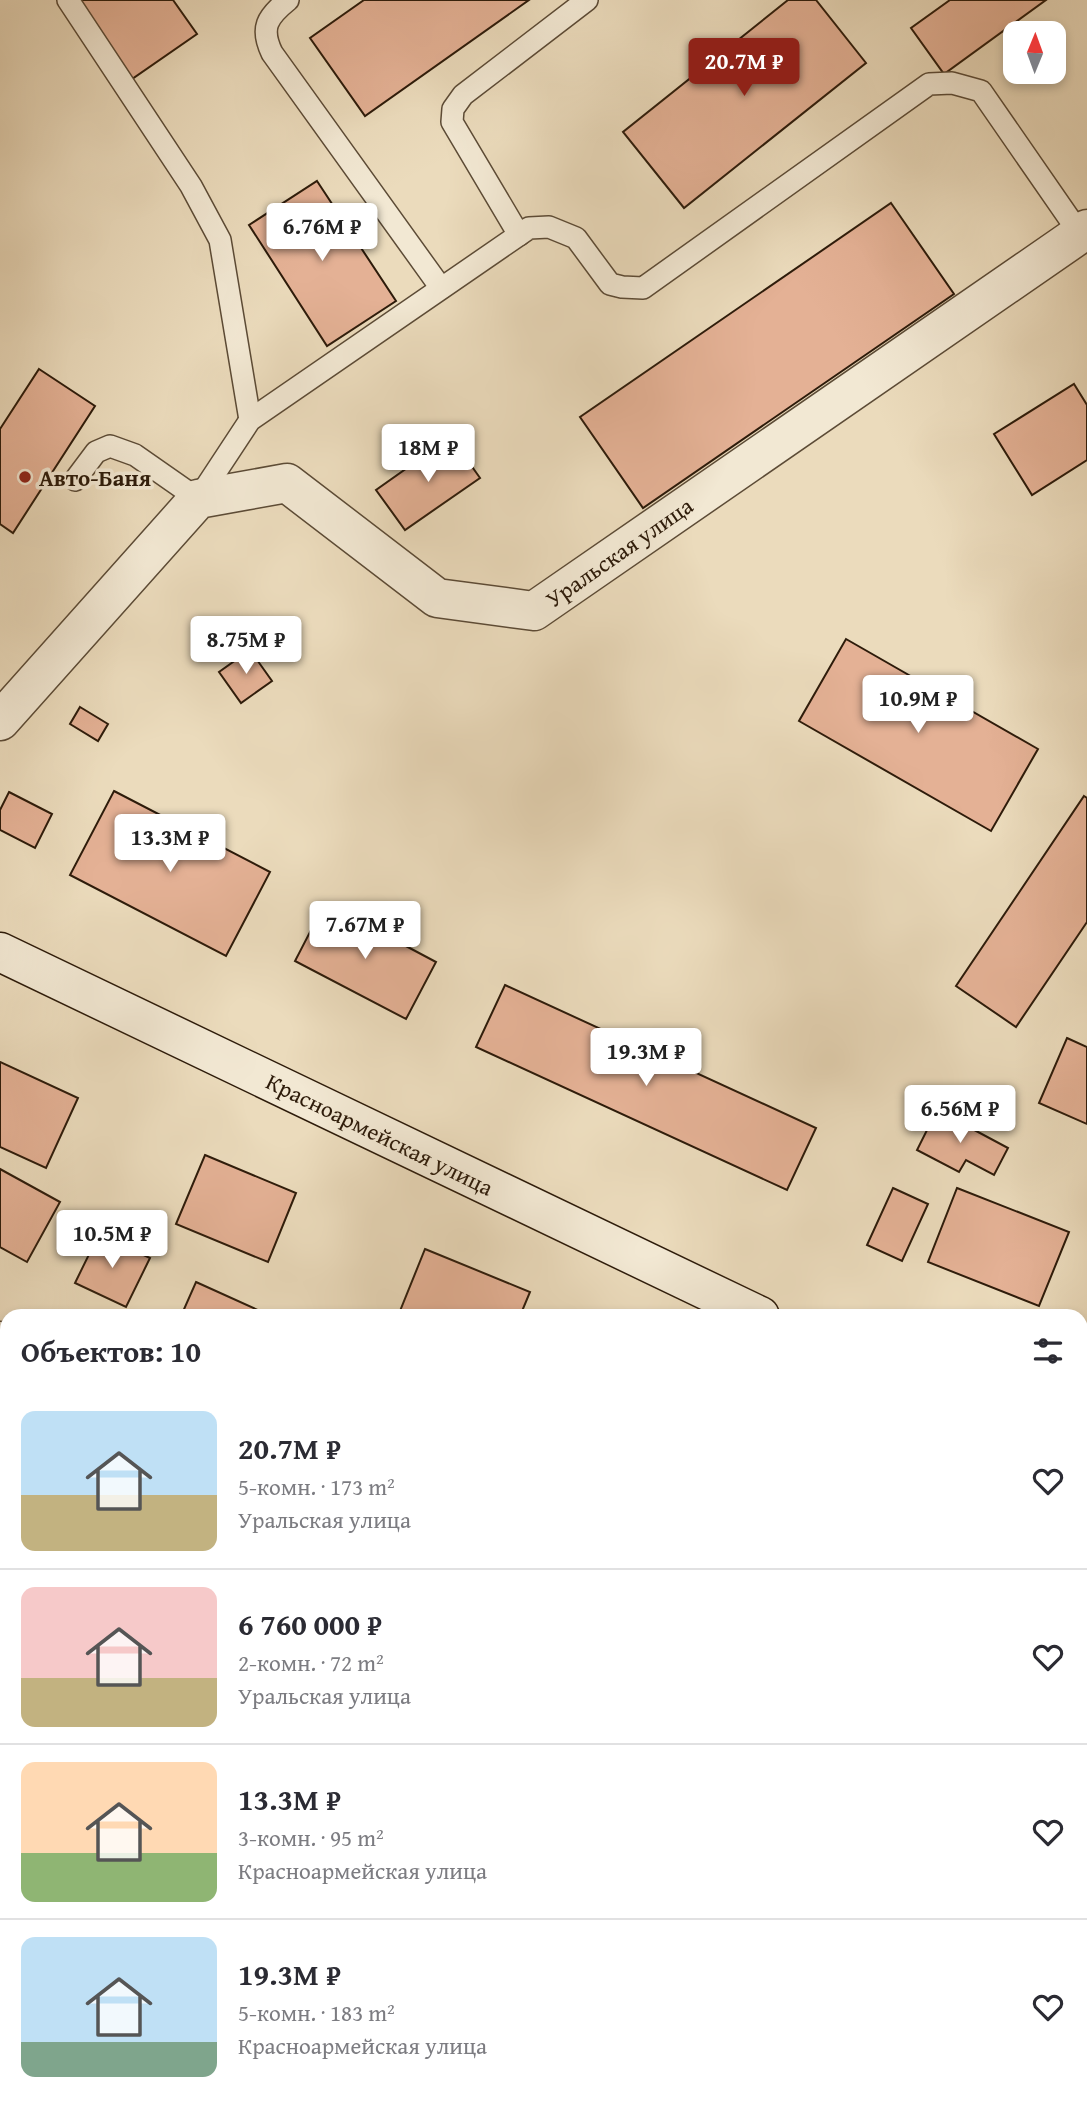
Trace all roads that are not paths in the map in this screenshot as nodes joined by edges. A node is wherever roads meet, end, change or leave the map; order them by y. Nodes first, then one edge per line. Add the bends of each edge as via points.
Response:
1 (68, 0) edge
2 (288, 0) edge
3 (587, 0) edge
4 (1084, 232) edge
5 (519, 235) junction
6 (441, 288) junction
7 (250, 420) junction
8 (75, 480) dead end
9 (198, 499) junction
10 (0, 721) edge
11 (0, 952) edge
12 (745, 1309) edge

1 - 7 lane via 191,186 220,240
2 - 6 lane via 274,11 264,29 271,54
3 - 5 lane via 463,95 453,108 452,122
4 - 5 lane via 981,91 952,83 929,85 643,288 610,284 576,238 549,227 529,228
4 - 9 street, Уральская улица via 534,611 437,598 287,483
5 - 6 lane
6 - 7 lane
7 - 9 lane
8 - 9 lane via 96,452 110,446 135,455
9 - 10 street
11 - 12 street, Красноармейская улица

